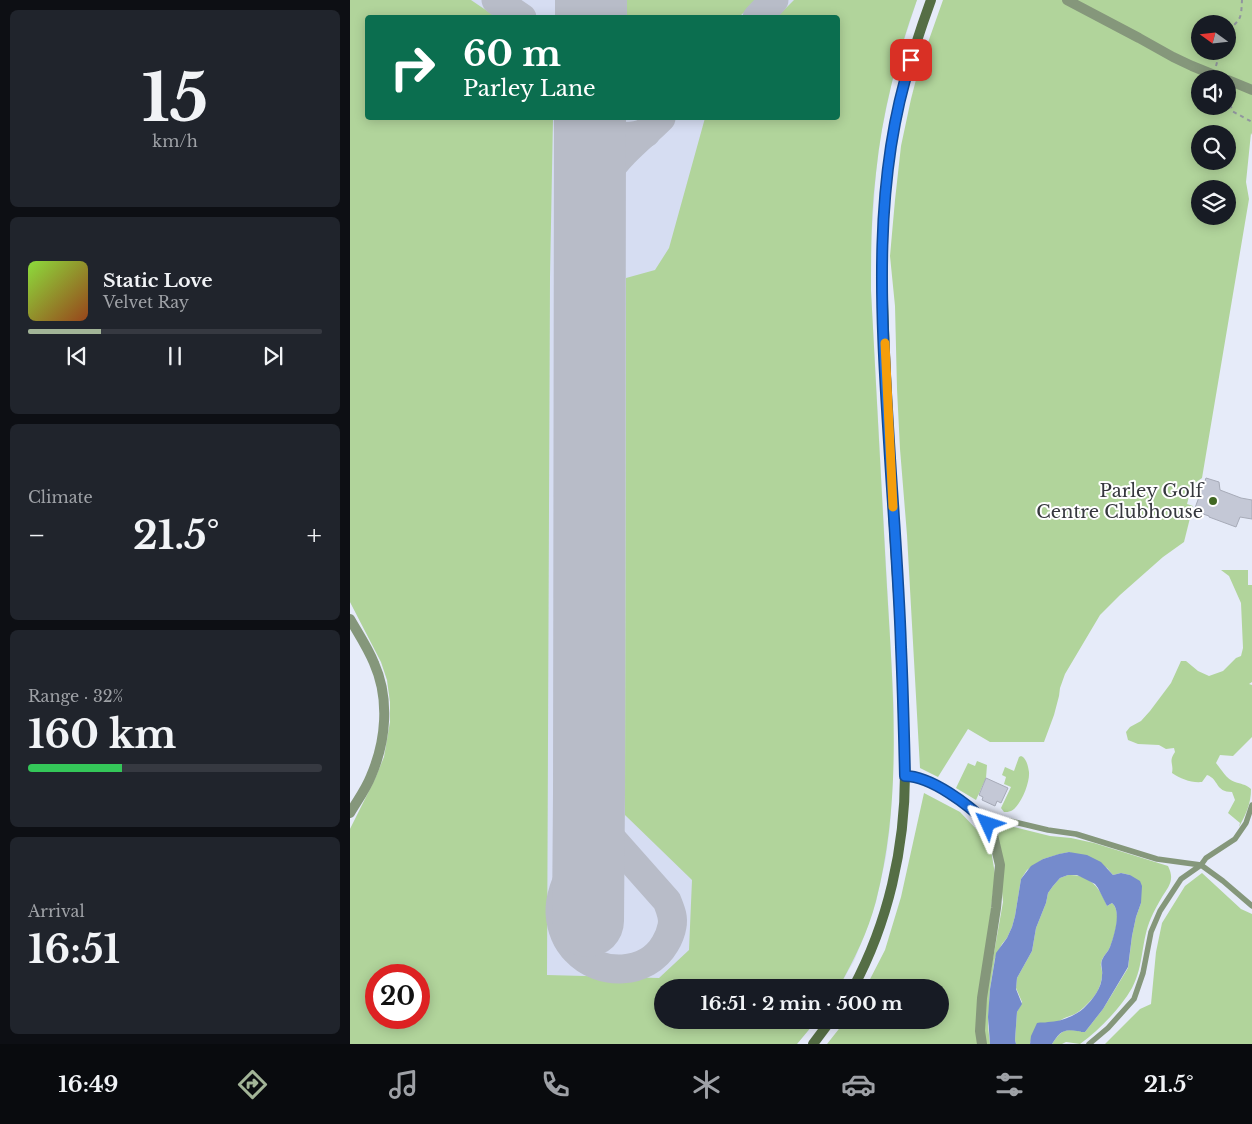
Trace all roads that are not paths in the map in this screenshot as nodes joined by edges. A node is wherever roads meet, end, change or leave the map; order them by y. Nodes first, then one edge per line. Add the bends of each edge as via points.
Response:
1 (931, 0) edge
2 (1067, 0) edge
3 (1202, 70) edge
4 (1236, 83) edge
5 (1252, 90) edge
6 (350, 619) edge
7 (905, 776) junction
8 (1252, 805) edge
9 (350, 813) edge
10 (1010, 821) dead end
11 (988, 824) joint
12 (1201, 865) junction
13 (1252, 906) edge
14 (858, 979) edge
15 (824, 1029) edge
16 (813, 1044) edge
17 (982, 1044) edge
18 (1089, 1044) edge

1 - 7 main road via 896,117 882,230 887,409
2 - 3 street
4 - 5 street
6 - 9 street via 374,663 383,694 384,731 371,778
7 - 11 lane via 919,777 934,784 962,801
7 - 14 main road via 898,856 890,896 878,934
8 - 12 lane via 1246,823 1235,839 1206,858
10 - 12 lane via 1076,834 1157,859
11 - 17 street via 1000,865 982,998
12 - 13 lane
12 - 18 lane via 1181,878 1160,911 1151,932 1134,999
15 - 16 main road

